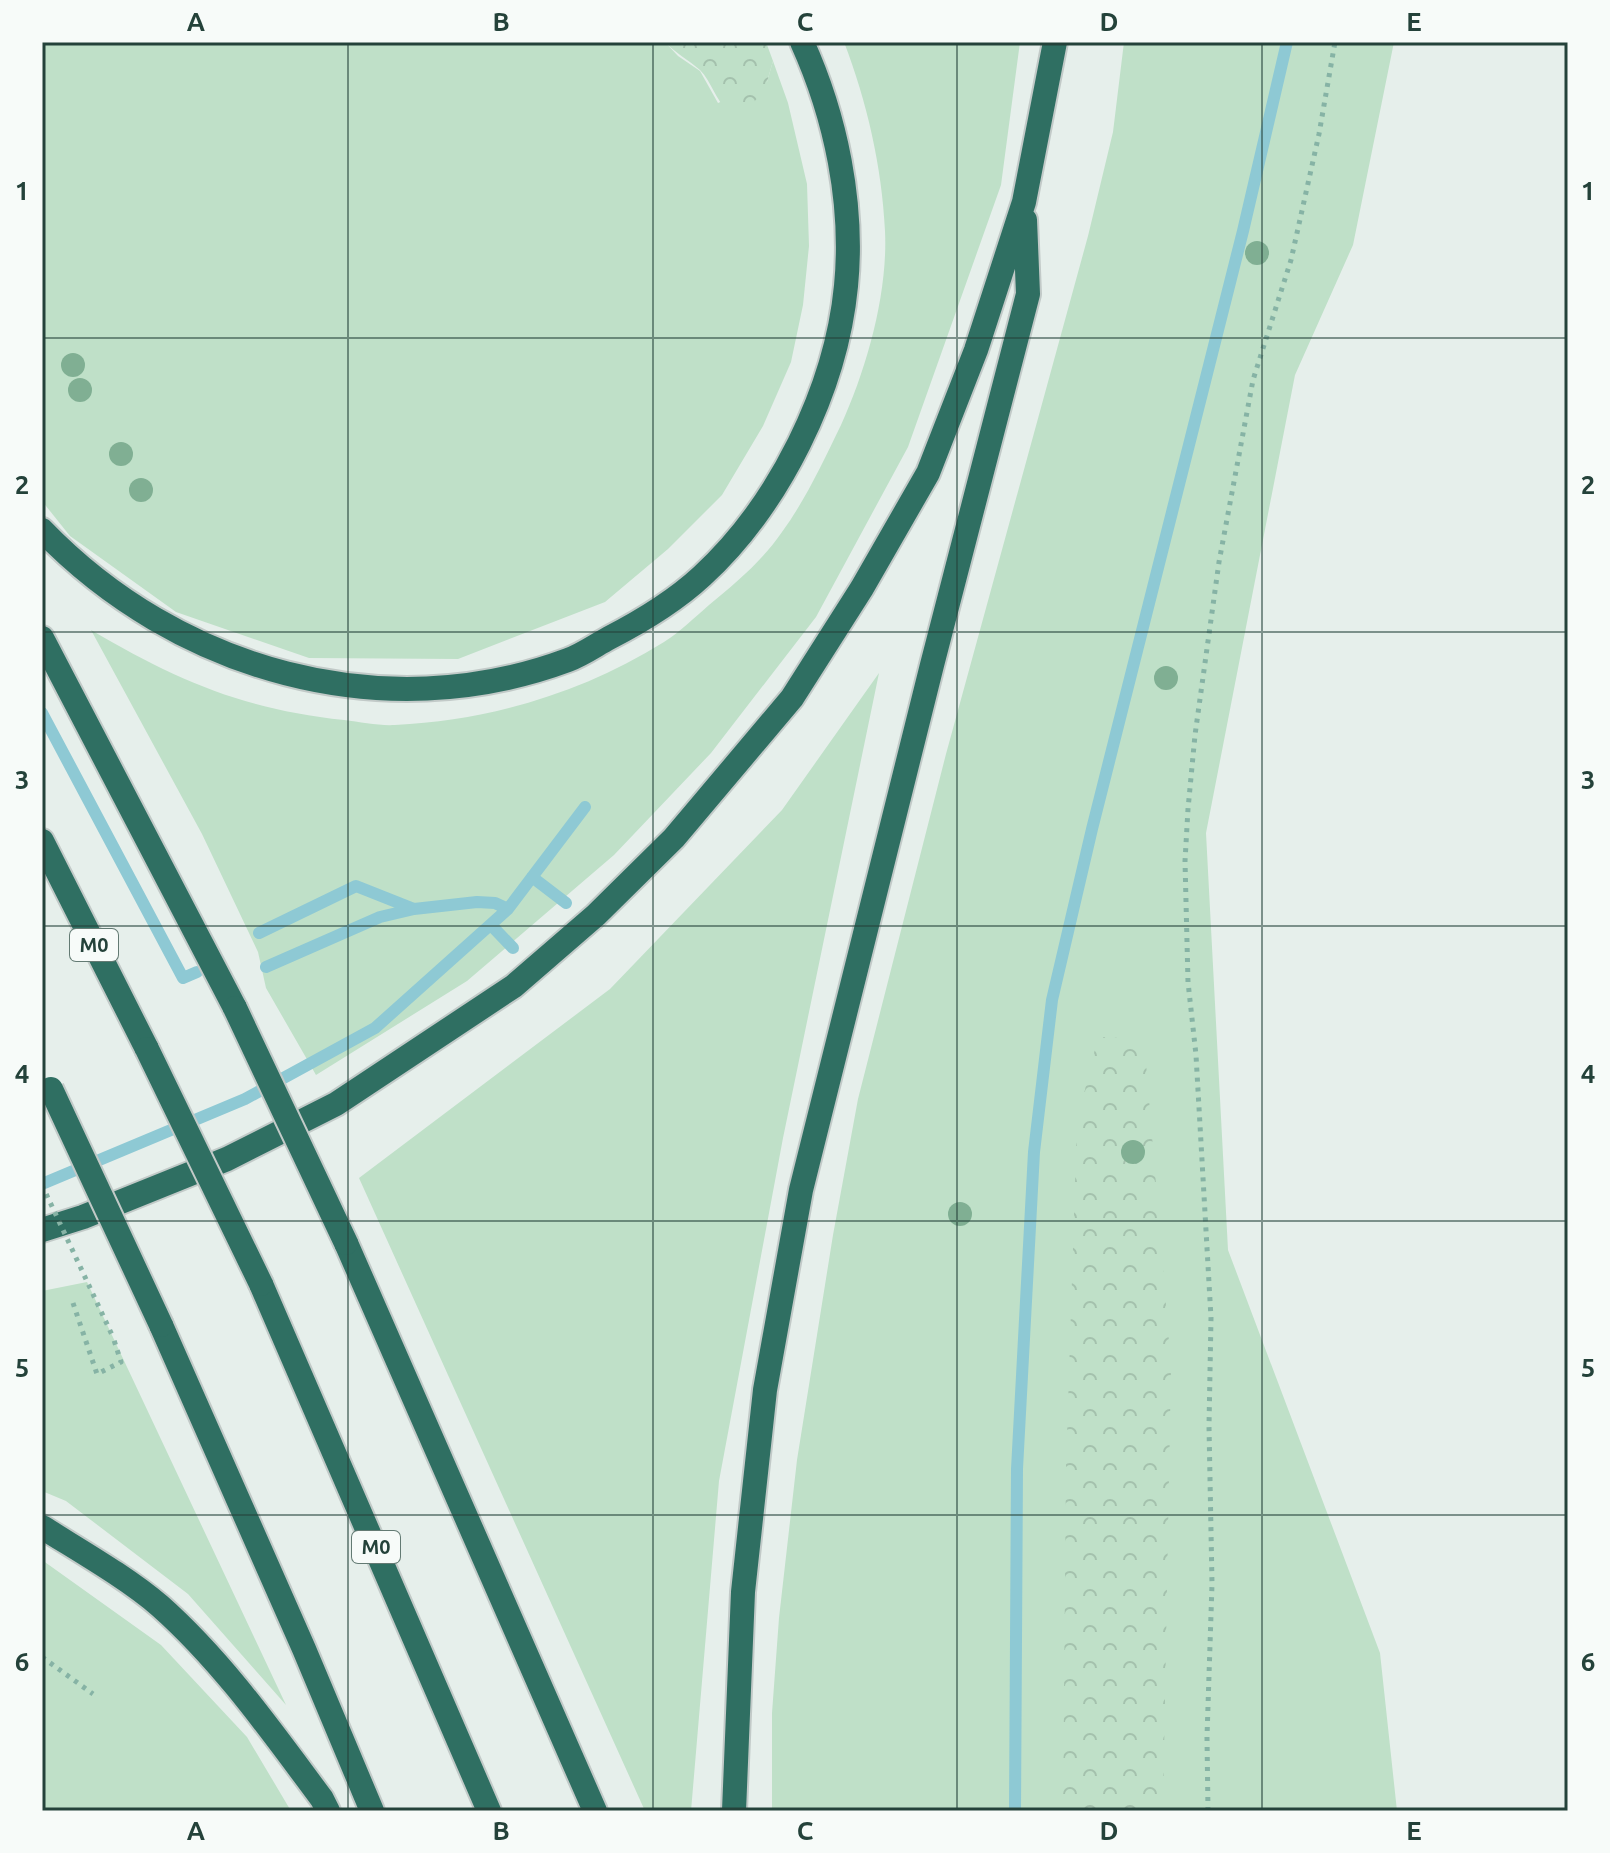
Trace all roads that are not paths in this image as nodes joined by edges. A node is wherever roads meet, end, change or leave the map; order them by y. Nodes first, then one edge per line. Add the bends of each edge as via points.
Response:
1 (802, 42) edge
2 (1055, 42) edge
3 (1024, 202) junction
4 (42, 530) edge
5 (42, 638) edge
6 (42, 841) edge
7 (46, 1080) edge
8 (42, 1230) edge
9 (42, 1527) edge
10 (328, 1811) edge
11 (372, 1811) edge
12 (489, 1811) edge
13 (595, 1811) edge
14 (734, 1811) edge

1 - 4 highway via 835,132 846,211 846,286 830,367 800,444 748,525 702,576 642,621 570,659 486,683 433,689 344,685 264,669 219,652 135,607
2 - 3 highway
3 - 8 highway via 976,350 928,473 792,698 674,838 514,986 336,1104 227,1159
3 - 14 highway via 1028,294 798,1206 765,1390 745,1577
5 - 13 highway, bridge via 235,1008 346,1243
6 - 12 highway, M0, bridge via 261,1284
7 - 11 highway, bridge via 161,1325
9 - 10 highway via 158,1605 200,1646 251,1703

